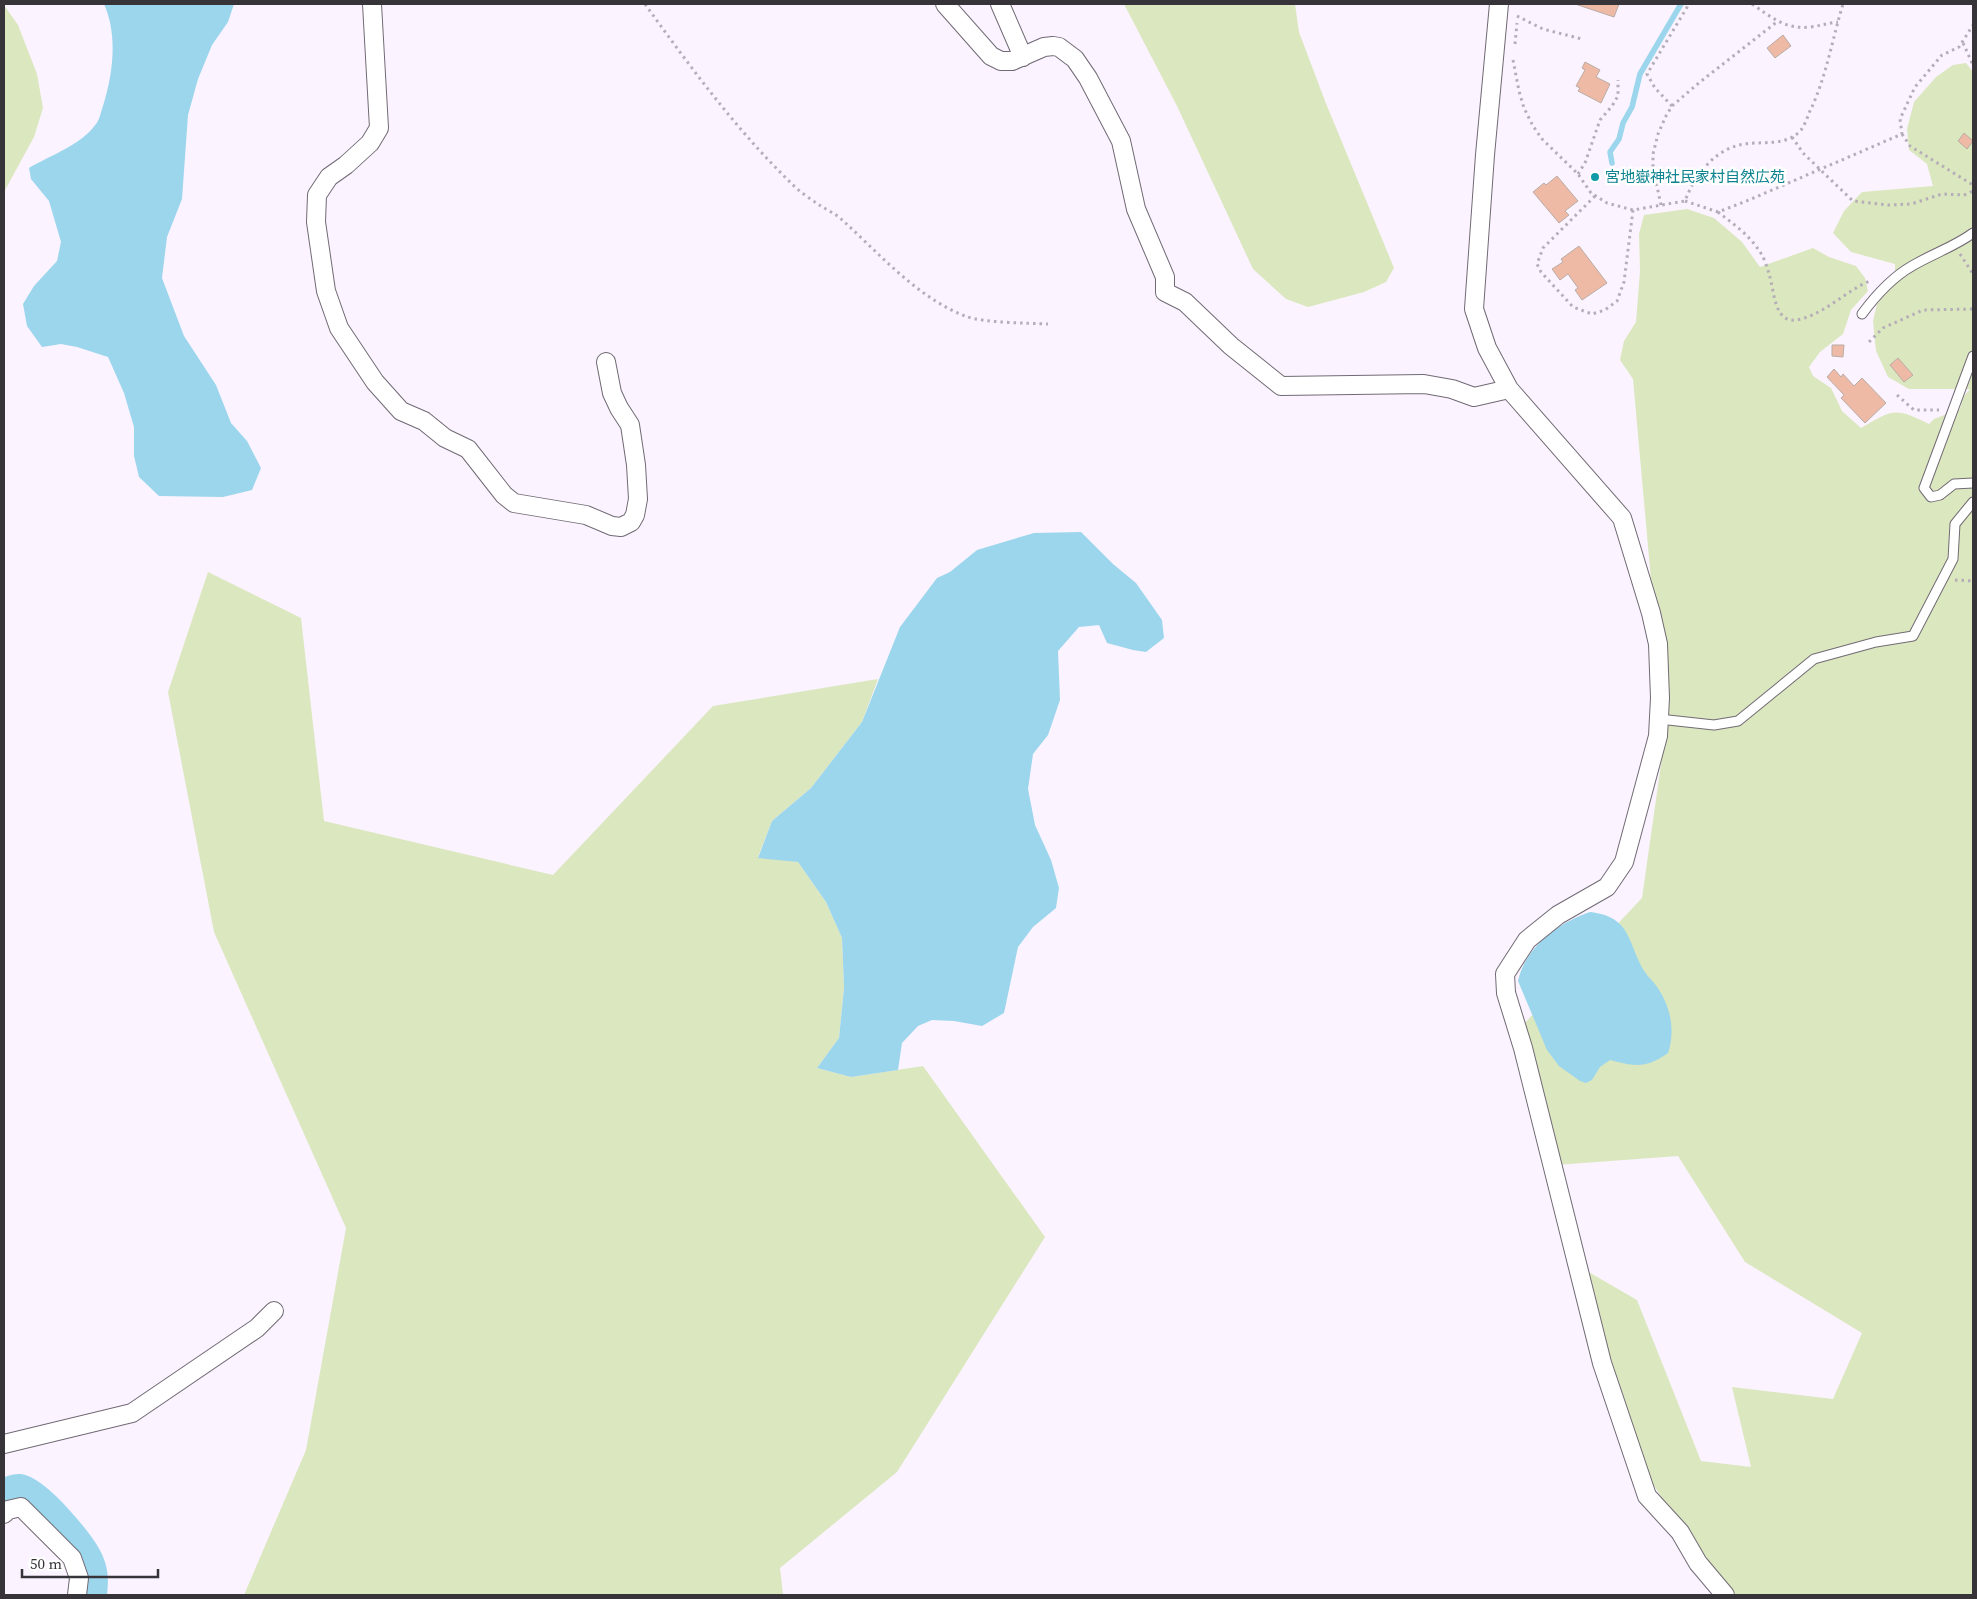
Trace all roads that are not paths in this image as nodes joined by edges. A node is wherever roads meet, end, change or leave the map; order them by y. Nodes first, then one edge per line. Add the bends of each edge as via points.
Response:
1 (372, 4) edge
2 (945, 4) edge
3 (1000, 4) edge
4 (1499, 4) edge
5 (1023, 57) junction
6 (1973, 233) edge
7 (1862, 314) dead end
8 (1973, 356) edge
9 (606, 362) dead end
10 (1509, 389) junction
11 (1973, 483) edge
12 (1973, 502) edge
13 (1659, 719) junction
14 (274, 1311) dead end
15 (4, 1444) edge
16 (4, 1514) edge
17 (77, 1595) edge
18 (1725, 1595) edge

1 - 9 street via 379,128 370,143 329,177 316,195 316,222 326,290 339,328 375,382 401,411 424,421 445,438 468,449 514,503 586,516 621,527 632,522 635,515 638,499 636,465 630,425 612,393
2 - 5 street via 991,56 1001,61
3 - 5 street
4 - 10 street via 1474,308 1487,348
5 - 10 street via 1053,46 1075,59 1121,141 1136,209 1165,277 1166,292 1185,302 1231,346 1281,386 1424,384 1474,397
6 - 7 lane via 1894,279
8 - 11 lane via 1924,488 1931,497 1940,495 1954,484
10 - 13 street via 1622,518 1652,613 1658,644
12 - 13 lane via 1955,524 1952,558 1913,636 1876,642 1814,659 1738,721 1714,725
13 - 18 street via 1658,736 1624,862 1607,887 1558,916 1527,940 1505,974 1506,993 1523,1048 1602,1363 1647,1496 1680,1532 1698,1563
14 - 15 street via 257,1328 132,1413
16 - 17 street via 21,1507 72,1558 79,1578

